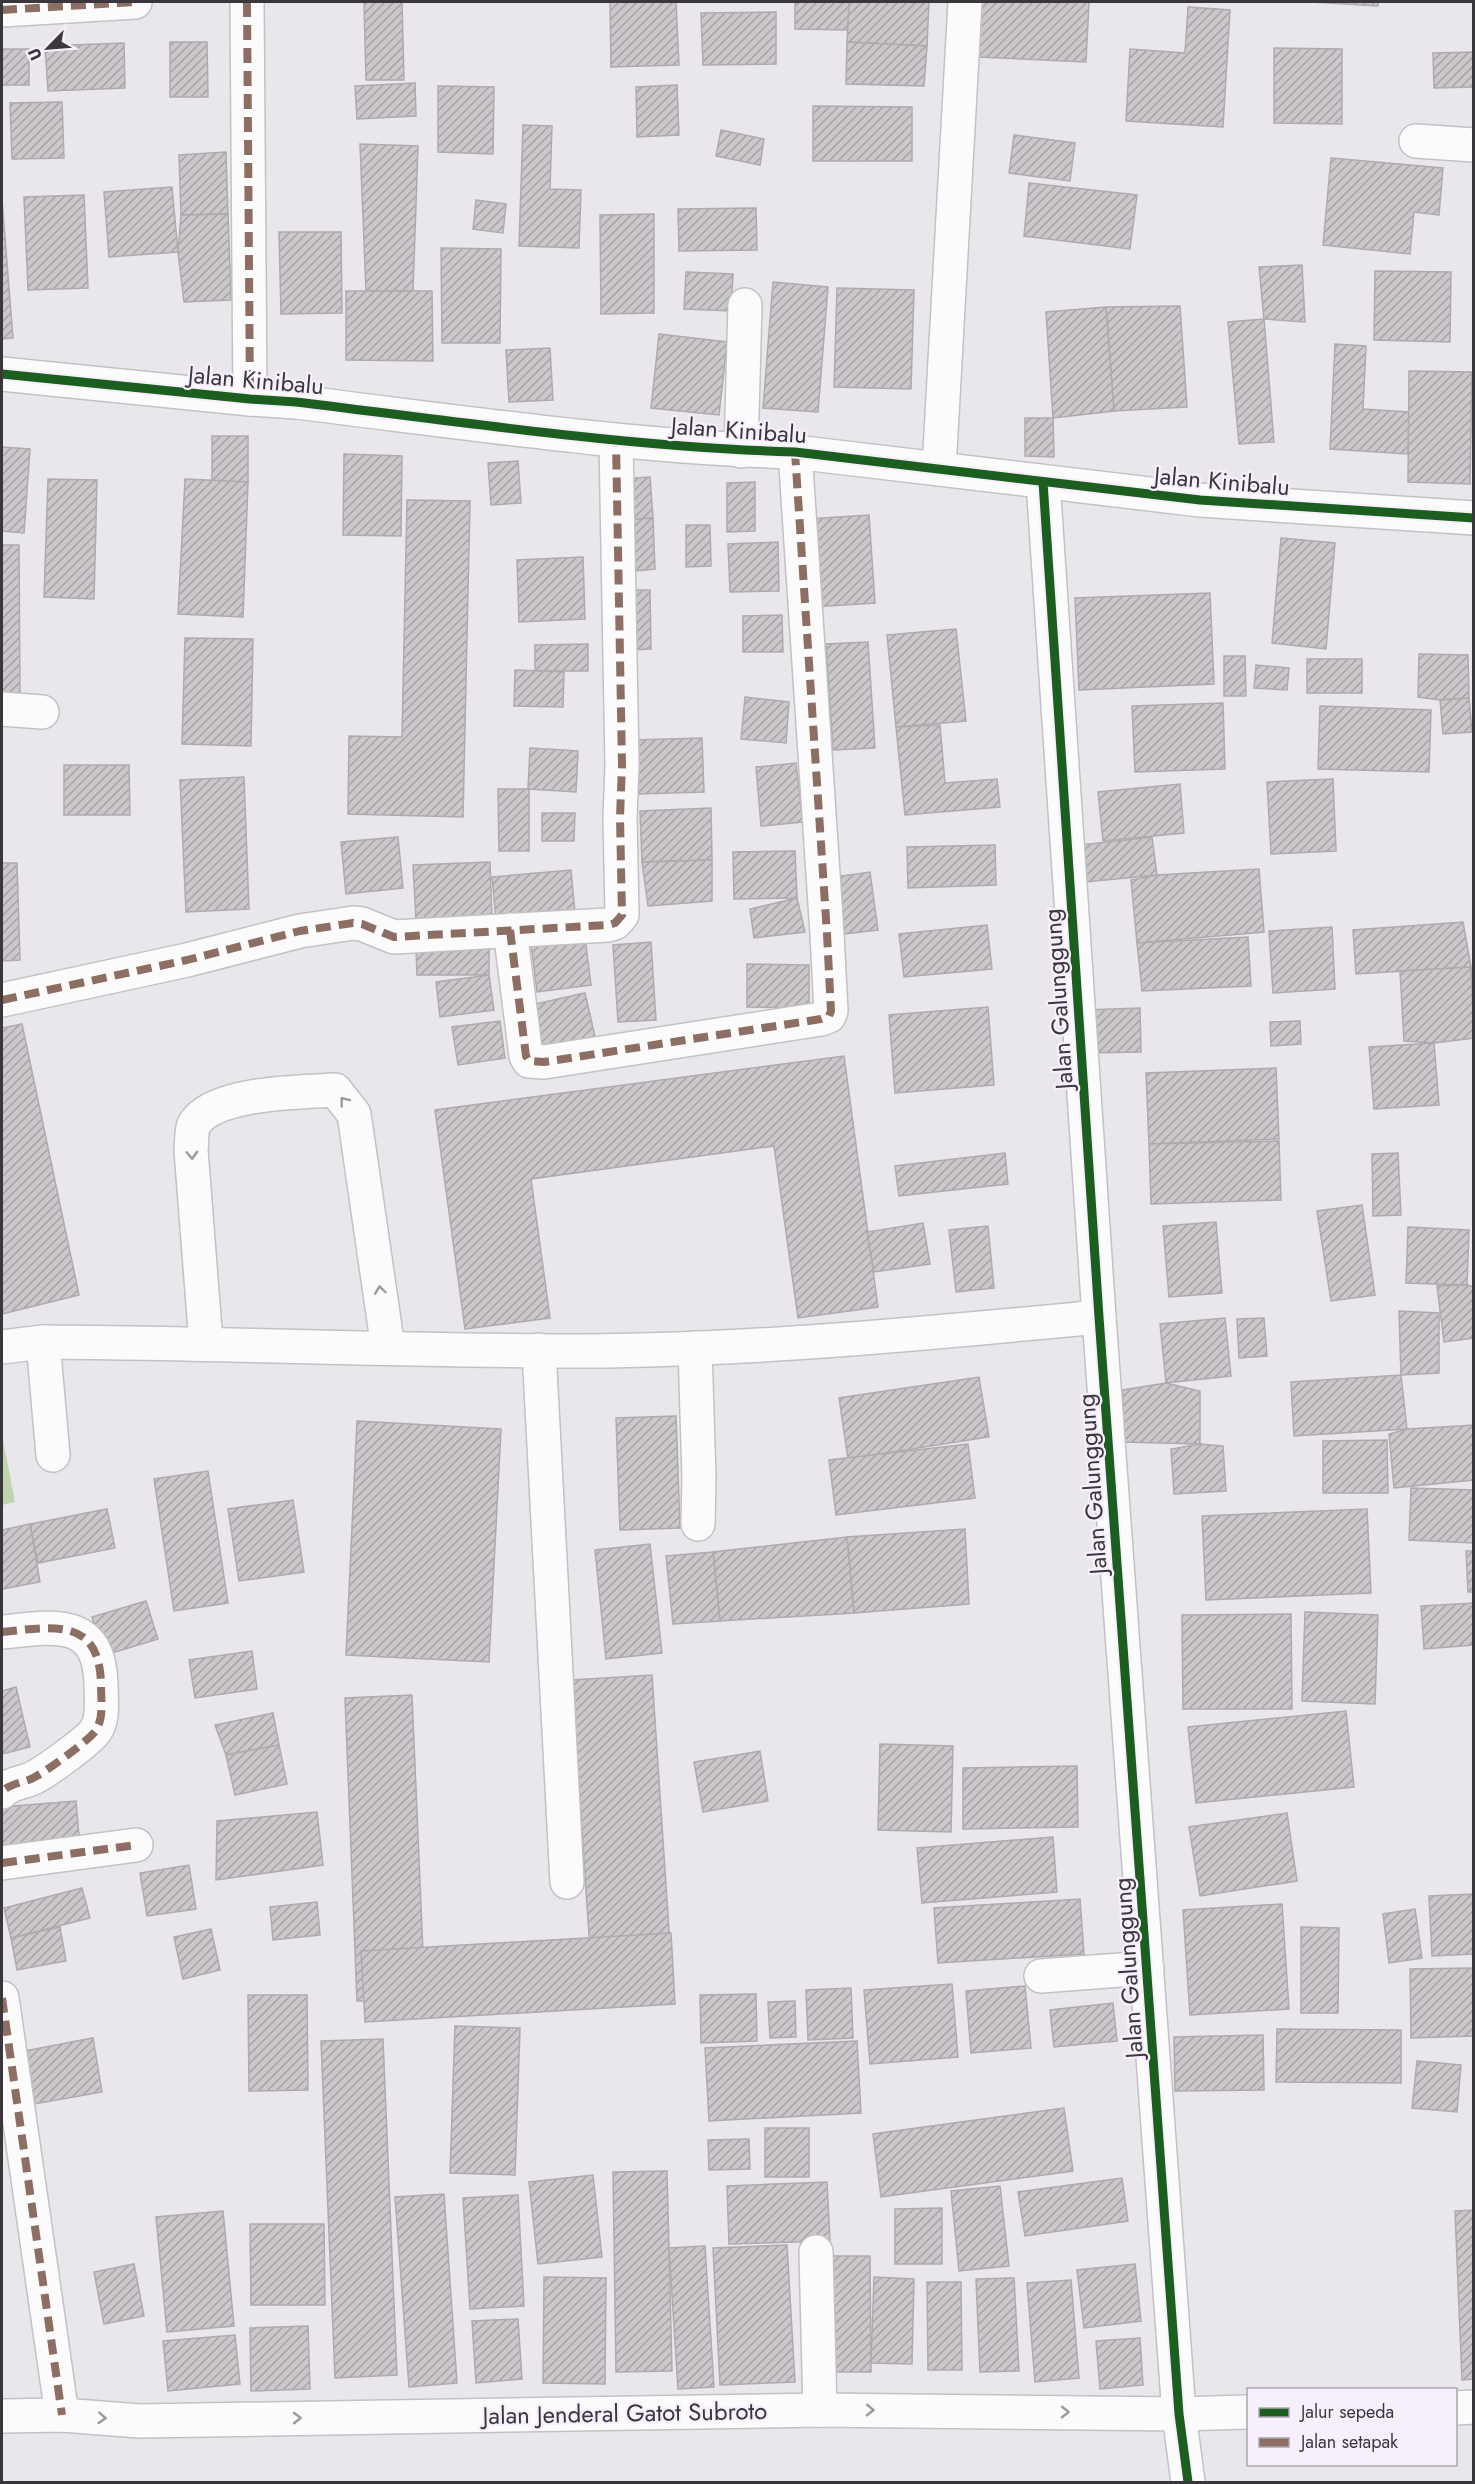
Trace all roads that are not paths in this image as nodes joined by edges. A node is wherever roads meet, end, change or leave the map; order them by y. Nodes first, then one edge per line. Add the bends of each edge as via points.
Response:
1 (135, 2) edge
2 (247, 2) edge
3 (965, 2) edge
4 (2, 10) edge
5 (1416, 141) dead end
6 (1473, 145) edge
7 (745, 305) dead end
8 (2, 374) edge
9 (250, 399) junction
10 (616, 441) junction
11 (741, 451) junction
12 (795, 452) junction
13 (939, 469) junction
14 (1043, 482) junction
15 (1473, 518) edge
16 (2, 709) edge
17 (42, 712) dead end
18 (510, 930) junction
19 (2, 1000) edge
20 (1099, 1317) junction
21 (44, 1342) junction
22 (206, 1343) junction
23 (2, 1347) edge
24 (388, 1348) junction
25 (695, 1348) junction
26 (539, 1350) junction
27 (53, 1455) dead end
28 (698, 1524) dead end
29 (2, 1632) edge
30 (2, 1791) edge
31 (136, 1845) dead end
32 (2, 1863) edge
33 (567, 1882) dead end
34 (1147, 1968) junction
35 (1041, 1976) dead end
36 (2, 1998) edge
37 (816, 2252) dead end
38 (1473, 2407) edge
39 (1457, 2408) edge
40 (820, 2410) junction
41 (1247, 2412) edge
42 (1179, 2414) junction
43 (62, 2415) junction
44 (2, 2416) edge
45 (1188, 2482) edge

1 - 4 street
2 - 9 street
3 - 13 street
5 - 6 street
7 - 11 street
8 - 9 street, Jalan Kinibalu
9 - 10 street, Jalan Kinibalu
10 - 11 street, Jalan Kinibalu
10 - 18 street via 622,915 608,925
11 - 12 street, Jalan Kinibalu
12 - 13 street, Jalan Kinibalu
12 - 18 street via 828,945 829,1016 544,1062 530,1061 526,1056
13 - 14 street, Jalan Kinibalu
14 - 15 street, Jalan Kinibalu via 1200,500
14 - 20 street, Jalan Galunggung
16 - 17 street
18 - 19 street via 394,937 353,923 300,931
20 - 25 street
20 - 34 street, Jalan Galunggung
21 - 22 street
21 - 23 street
21 - 27 street
22 - 24 street
24 -> 22 street via 354,1114 335,1090 271,1093 210,1107 194,1124 191,1150
24 - 26 street
25 - 26 street
25 - 28 street
26 - 33 street
29 - 30 street via 60,1627 79,1633 94,1648 101,1678 101,1713 96,1731 48,1770
31 - 32 street
34 - 35 street
34 - 42 street, Jalan Galunggung
36 - 43 street
37 - 40 street
38 - 39 street
40 -> 42 street, Jalan Jenderal Gatot Subroto
43 -> 40 street, Jalan Jenderal Gatot Subroto via 140,2421
41 - 42 street, Jalan Jenderal Gatot Subroto
42 - 45 street, Jalan Galunggung
43 - 44 street, Jalan Jenderal Gatot Subroto

